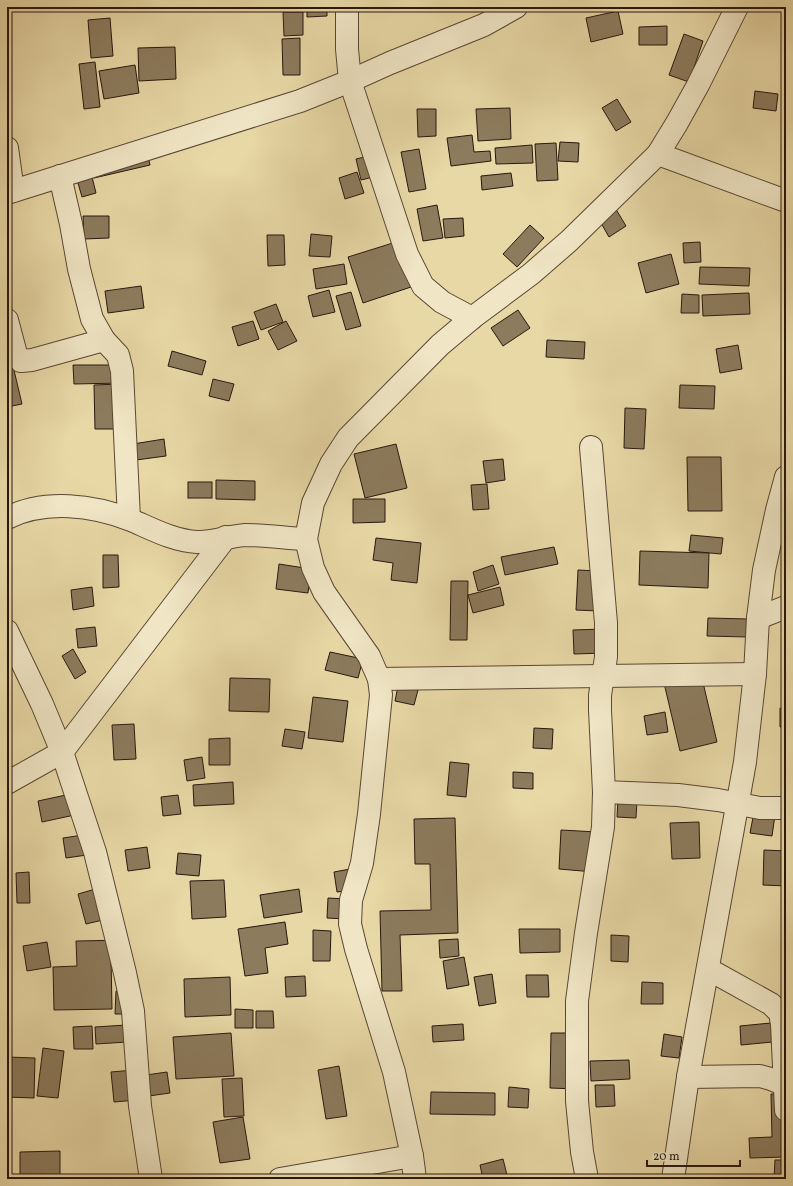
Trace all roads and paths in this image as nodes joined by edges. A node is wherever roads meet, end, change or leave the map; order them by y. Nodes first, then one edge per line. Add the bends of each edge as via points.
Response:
1 (347, 7) edge
2 (516, 7) edge
3 (737, 7) edge
4 (350, 81) junction
5 (7, 148) edge
6 (658, 154) junction
7 (60, 176) junction
8 (10, 192) edge
9 (786, 201) edge
10 (472, 318) junction
11 (7, 320) edge
12 (104, 340) junction
13 (592, 447) dead end
14 (786, 477) edge
15 (7, 518) edge
16 (129, 519) junction
17 (226, 537) junction
18 (306, 539) junction
19 (786, 607) edge
20 (758, 618) junction
21 (7, 631) edge
22 (755, 674) junction
23 (604, 677) junction
24 (379, 679) junction
25 (62, 752) junction
26 (7, 783) edge
27 (604, 792) junction
28 (737, 805) junction
29 (786, 808) edge
30 (708, 969) junction
31 (688, 1077) junction
32 (785, 1085) edge
33 (786, 1110) edge
34 (412, 1156) junction
35 (151, 1179) edge
36 (280, 1179) edge
37 (415, 1179) edge
38 (587, 1179) edge
39 (673, 1179) edge

1 - 4 street
2 - 4 street via 484,25 390,62
3 - 6 street via 698,85
4 - 7 street via 300,102
4 - 10 street via 407,254 423,286 442,302
5 - 8 street
6 - 9 street
6 - 10 street via 531,274
7 - 8 street
7 - 12 street via 92,319
10 - 18 street via 440,345 348,438 331,464 313,504
11 - 12 street via 16,354 21,361
12 - 16 street via 118,356 122,371
13 - 23 street via 606,623
14 - 20 street via 764,570
15 - 16 street via 16,513 45,506 94,508
16 - 17 street via 178,540 198,542
17 - 18 street via 245,535
17 - 25 street
18 - 24 street via 313,568 324,592 369,656
19 - 20 street
20 - 22 street
21 - 25 street
22 - 23 street
22 - 28 street via 745,762
23 - 24 street
23 - 27 street via 600,694
24 - 34 street via 381,694 369,814 362,862 351,900 350,924 394,1072
25 - 26 street
25 - 35 street via 95,852 133,1010 140,1106
27 - 28 street via 678,795
27 - 38 street via 604,827 587,925 578,1001 578,1101
28 - 29 street
28 - 30 street
30 - 31 street
30 - 32 street via 771,1004 780,1013
31 - 32 street via 760,1076
31 - 39 street
32 - 33 street
34 - 36 street
34 - 37 street

